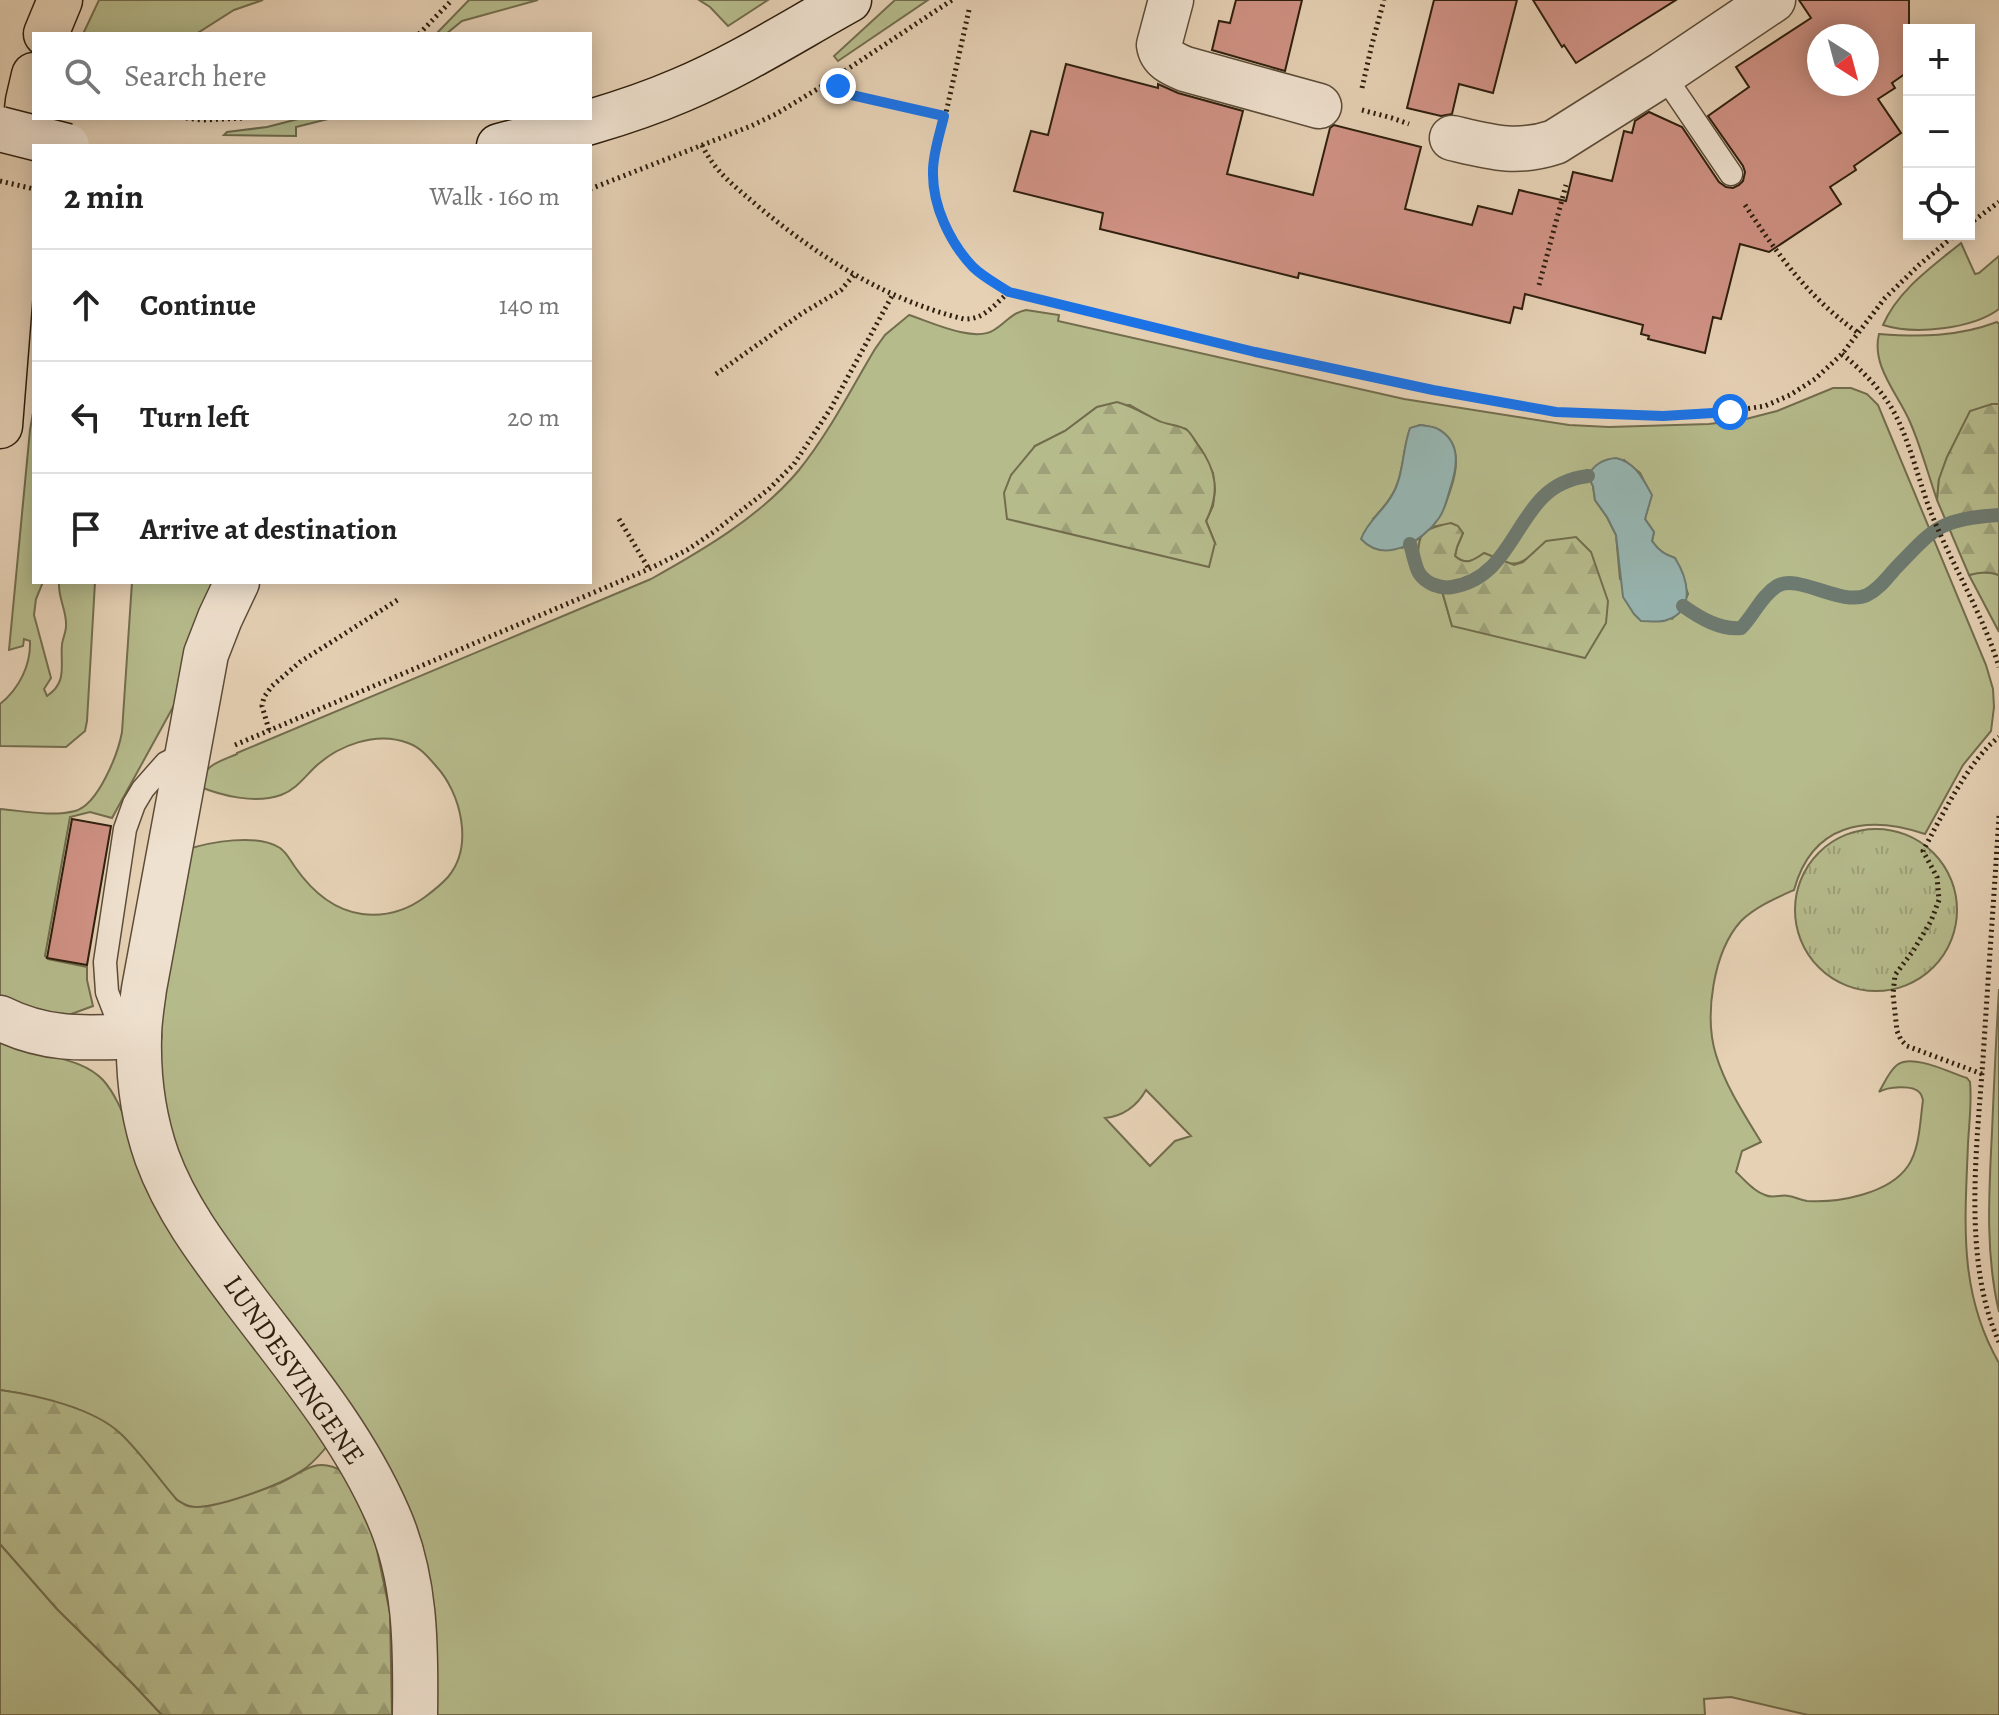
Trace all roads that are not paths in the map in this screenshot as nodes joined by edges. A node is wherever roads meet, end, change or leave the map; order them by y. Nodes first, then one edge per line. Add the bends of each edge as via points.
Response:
1 (60, 0) edge
2 (849, 0) edge
3 (1171, 0) edge
4 (1773, 0) edge
5 (803, 16) edge
6 (47, 32) edge
7 (1663, 74) junction
8 (32, 84) edge
9 (1319, 106) dead end
10 (0, 129) edge
11 (1452, 138) road end
12 (59, 144) edge
13 (507, 144) edge
14 (1731, 174) road end
15 (0, 426) edge
16 (236, 584) edge
17 (0, 1018) edge
18 (131, 1036) junction
19 (415, 1715) edge

1 - 6 highway
2 - 5 street
3 - 9 street via 1159,45 1165,59
4 - 7 street
5 - 13 street via 744,60 680,90
7 - 11 street via 1555,142 1536,148
7 - 14 lane
8 - 15 highway
10 - 12 street, bridge
16 - 18 street, LUNDESVINGENE via 206,654
17 - 18 street via 49,1035
18 - 19 street, LUNDESVINGENE via 147,1119 174,1196 200,1241 340,1428 387,1513 410,1588

